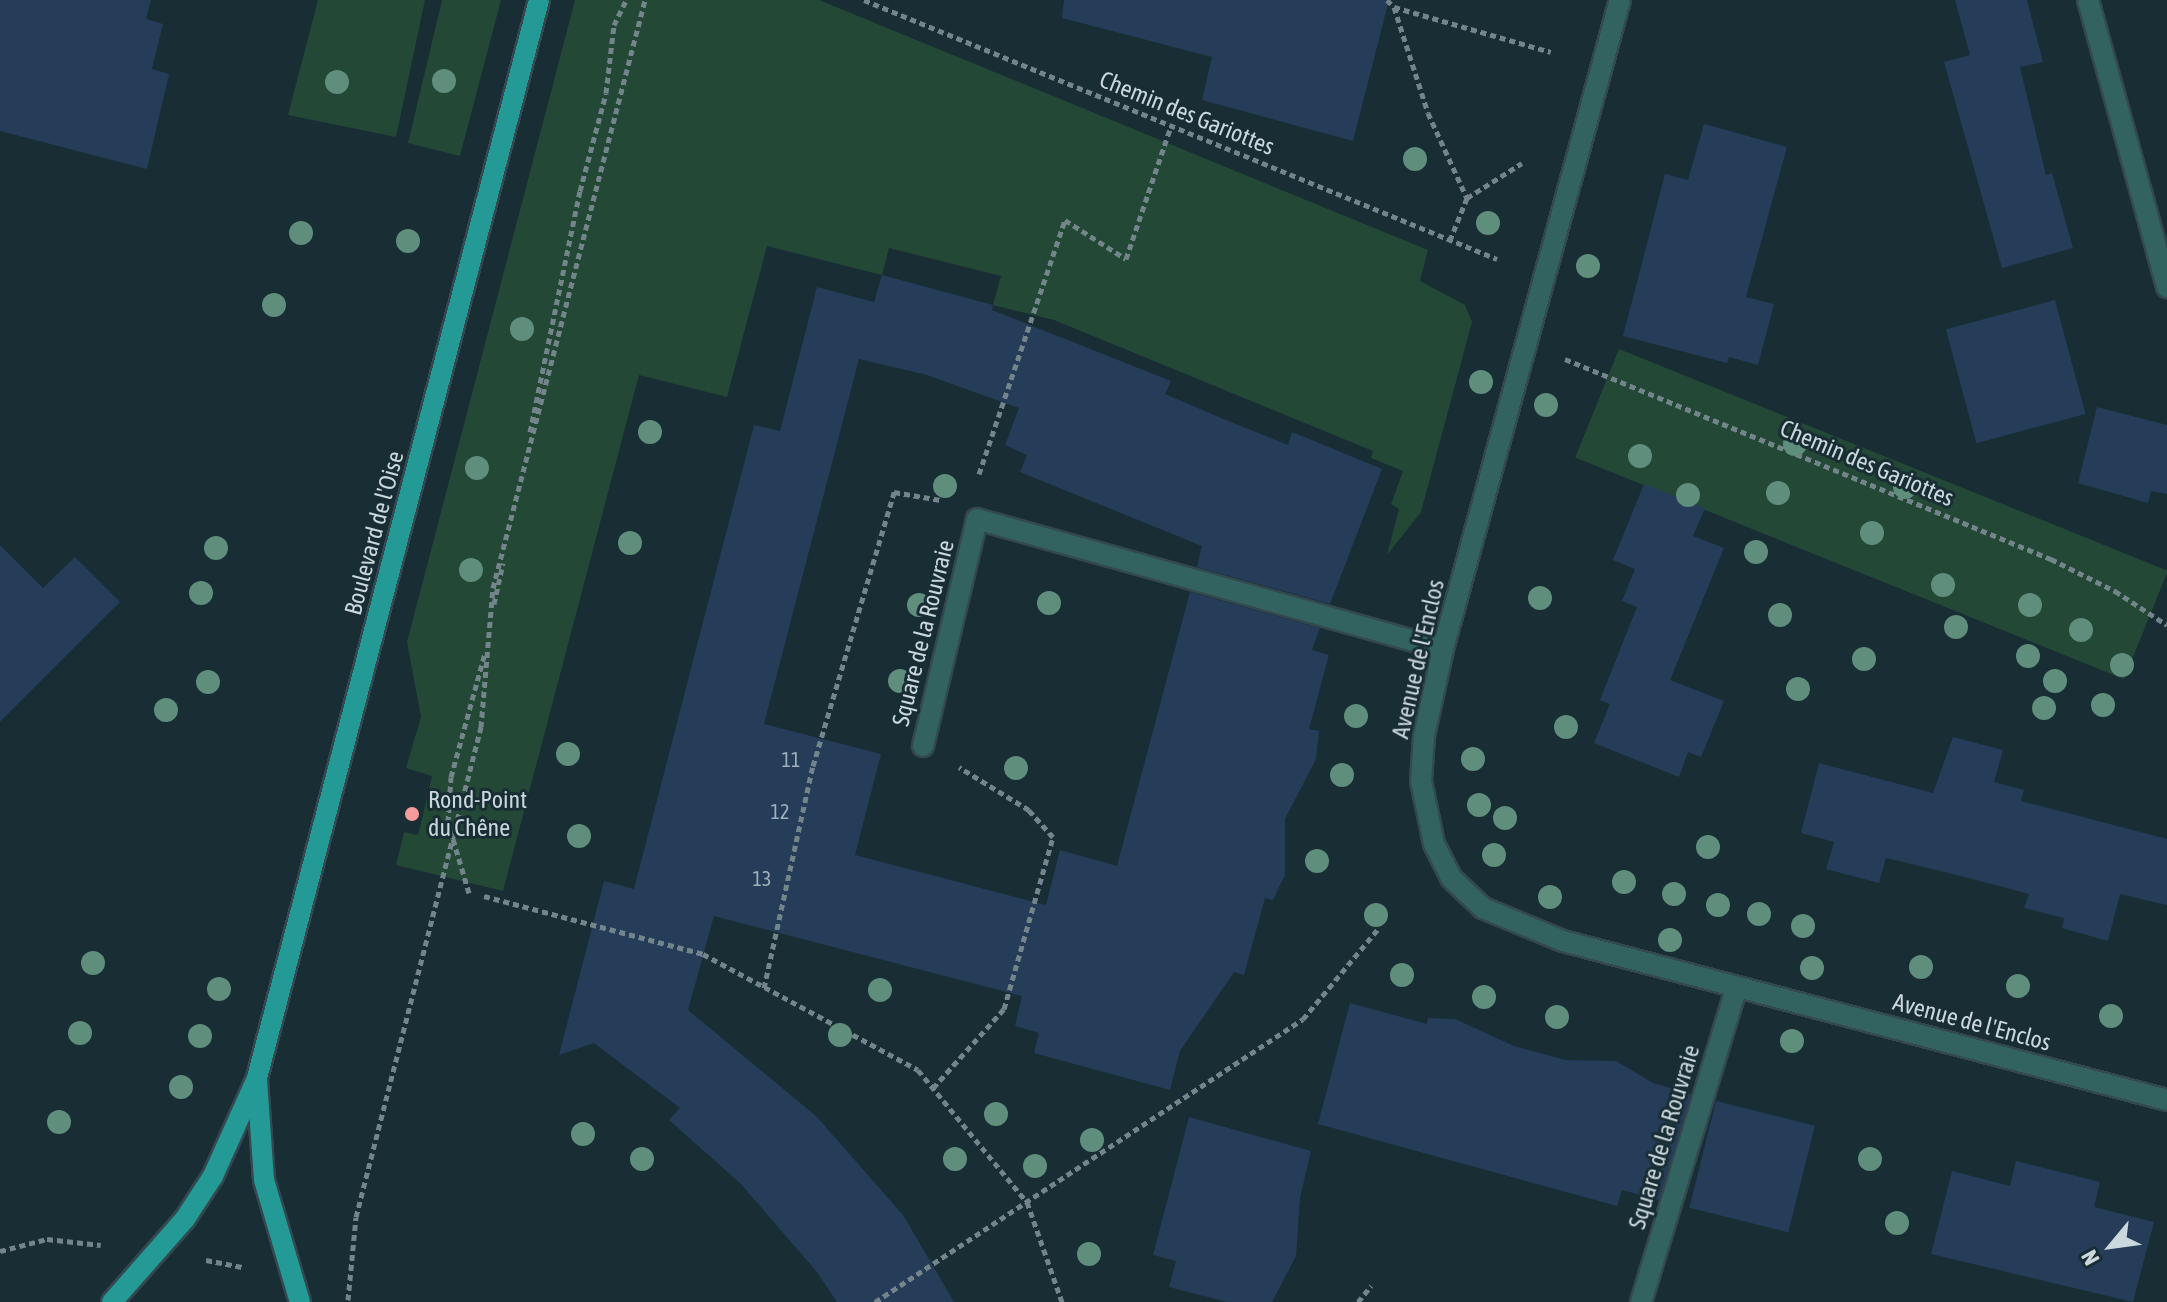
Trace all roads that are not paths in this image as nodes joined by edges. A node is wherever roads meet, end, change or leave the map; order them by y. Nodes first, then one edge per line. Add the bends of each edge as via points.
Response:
1 (539, 0) edge
2 (1620, 0) edge
3 (2088, 0) edge
4 (2167, 287) edge
5 (1443, 649) junction
6 (923, 746) road end
7 (1737, 987) junction
8 (257, 1078) junction
9 (2167, 1100) edge
10 (112, 1302) edge
11 (300, 1302) edge
12 (1641, 1302) edge

1 - 8 main road, Boulevard de l'Oise
2 - 5 street, Avenue de l'Enclos
3 - 4 street
5 - 6 street, Square de la Rouvraie via 973,512
5 - 7 street, Avenue de l'Enclos via 1424,736 1421,781 1434,844 1451,878 1483,908 1563,941
7 - 9 street, Avenue de l'Enclos
7 - 12 street, Square de la Rouvraie
8 - 10 main road, Boulevard de l'Oise via 206,1187
8 - 11 main road, Boulevard de l'Oise via 264,1180

